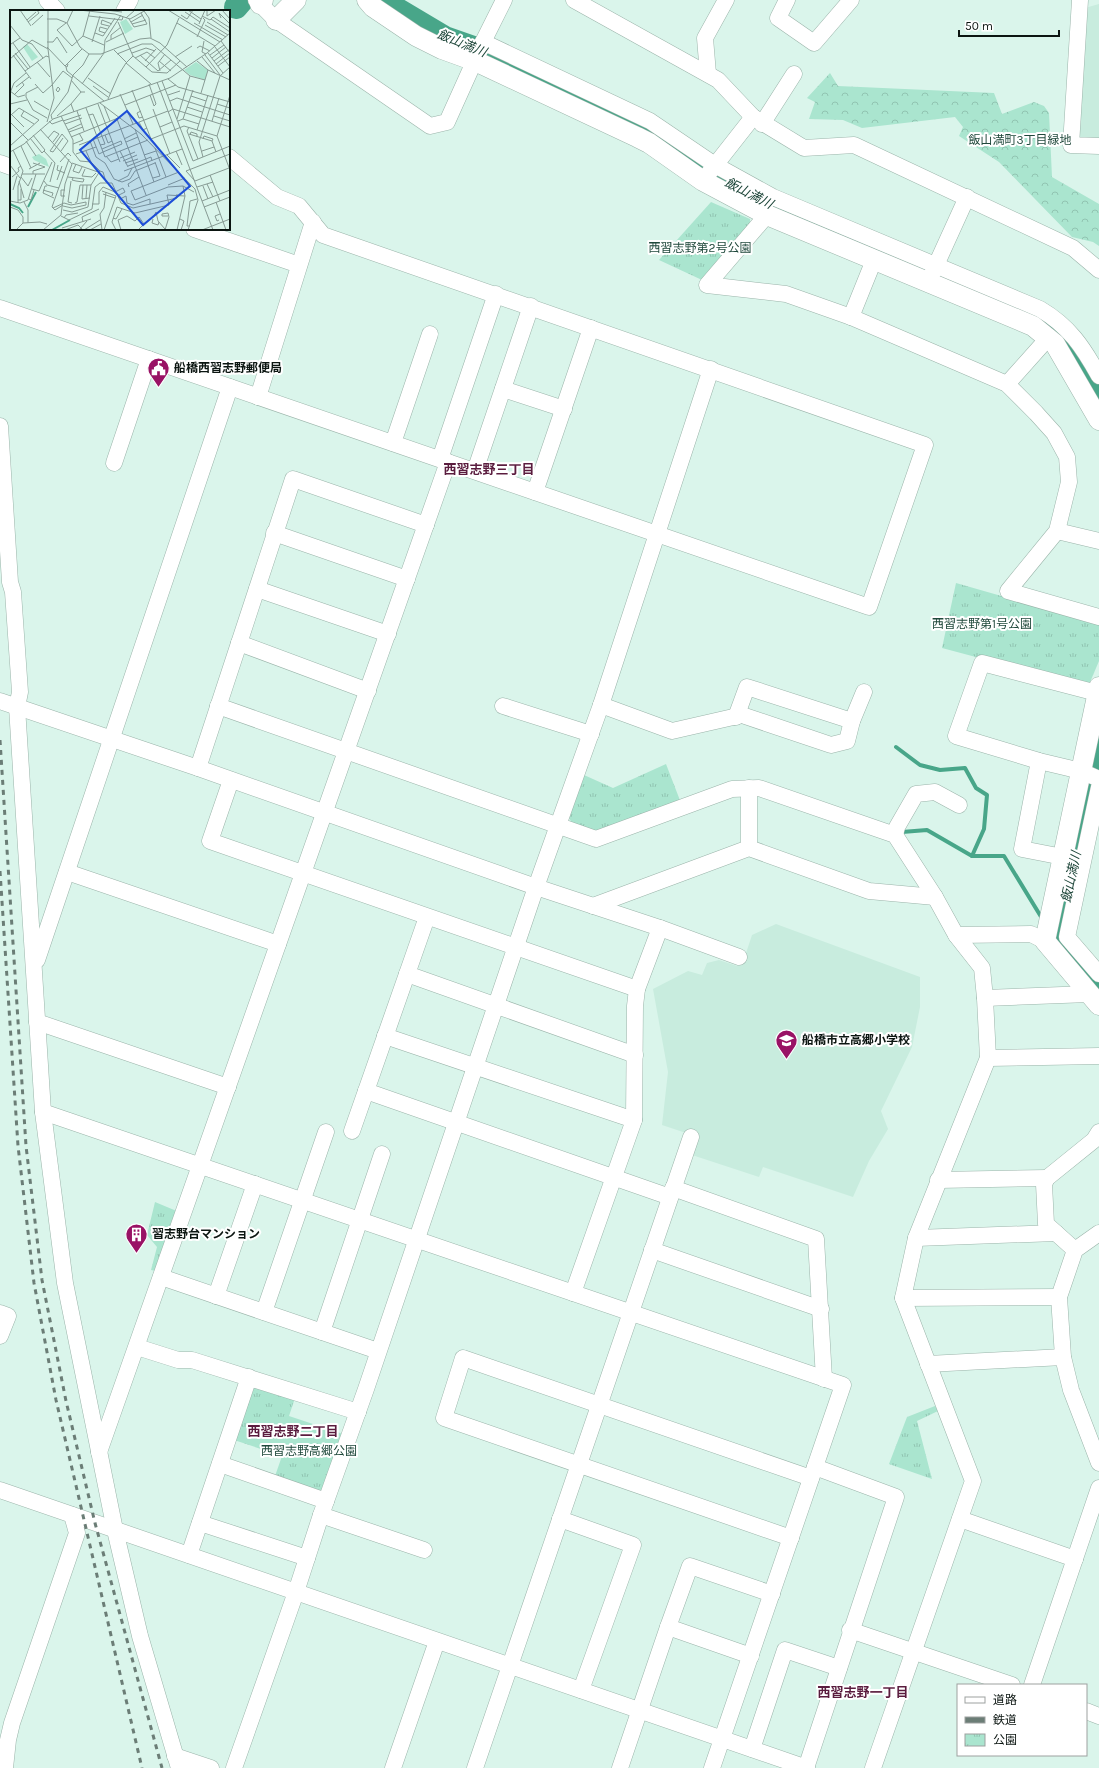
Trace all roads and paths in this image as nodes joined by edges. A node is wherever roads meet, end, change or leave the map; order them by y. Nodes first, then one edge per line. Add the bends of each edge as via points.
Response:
1 (48, 0) edge
2 (130, 0) edge
3 (296, 0) edge
4 (367, 0) edge
5 (504, 0) edge
6 (574, 0) edge
7 (726, 0) edge
8 (787, 0) edge
9 (851, 0) edge
10 (1080, 0) edge
11 (260, 1) edge
12 (56, 10) edge
13 (125, 10) edge
14 (276, 20) junction
15 (479, 52) junction
16 (708, 74) junction
17 (794, 74) dead end
18 (757, 120) junction
19 (1099, 146) edge
20 (230, 158) edge
21 (0, 163) edge
22 (10, 167) edge
23 (709, 173) junction
24 (967, 197) junction
25 (766, 215) junction
26 (313, 222) junction
27 (197, 230) edge
28 (874, 260) junction
29 (299, 265) junction
30 (1099, 270) edge
31 (932, 275) junction
32 (496, 294) junction
33 (531, 306) junction
34 (0, 308) edge
35 (851, 317) junction
36 (591, 328) junction
37 (430, 334) dead end
38 (1049, 337) junction
39 (1093, 352) edge
40 (149, 359) junction
41 (711, 369) junction
42 (1099, 376) edge
43 (1007, 384) junction
44 (230, 387) junction
45 (503, 389) junction
46 (258, 397) junction
47 (564, 409) junction
48 (1099, 420) edge
49 (0, 426) edge
50 (392, 443) junction
51 (444, 460) junction
52 (114, 463) dead end
53 (475, 471) junction
54 (535, 492) junction
55 (426, 525) junction
56 (1057, 531) junction
57 (274, 533) junction
58 (658, 534) junction
59 (1099, 541) edge
60 (407, 579) junction
61 (257, 589) junction
62 (1099, 618) edge
63 (388, 634) junction
64 (239, 643) junction
65 (1098, 690) edge
66 (368, 691) junction
67 (864, 692) dead end
68 (0, 701) edge
69 (601, 705) junction
70 (218, 706) junction
71 (502, 706) dead end
72 (17, 707) junction
73 (736, 717) junction
74 (852, 721) junction
75 (591, 734) junction
76 (111, 739) junction
77 (346, 752) junction
78 (1038, 761) junction
79 (198, 768) junction
80 (1092, 778) edge
81 (231, 780) junction
82 (749, 788) junction
83 (959, 805) dead end
84 (325, 812) junction
85 (558, 825) junction
86 (895, 835) junction
87 (749, 848) junction
88 (1063, 857) junction
89 (67, 872) junction
90 (303, 873) junction
91 (536, 887) junction
92 (935, 897) junction
93 (593, 906) junction
94 (426, 917) junction
95 (660, 928) junction
96 (956, 936) junction
97 (1045, 941) junction
98 (278, 944) junction
99 (516, 946) junction
100 (739, 957) dead end
101 (34, 967) junction
102 (407, 974) junction
103 (1099, 974) edge
104 (637, 989) junction
105 (985, 998) junction
106 (1094, 1000) edge
107 (496, 1005) junction
108 (38, 1022) junction
109 (386, 1036) junction
110 (635, 1055) junction
111 (1099, 1056) edge
112 (988, 1058) junction
113 (475, 1066) junction
114 (228, 1087) junction
115 (366, 1091) junction
116 (44, 1112) junction
117 (634, 1120) junction
118 (455, 1122) junction
119 (352, 1131) dead end
120 (326, 1132) dead end
121 (1099, 1132) edge
122 (691, 1137) dead end
123 (382, 1154) dead end
124 (200, 1165) junction
125 (614, 1177) junction
126 (1048, 1178) junction
127 (938, 1180) junction
128 (255, 1184) junction
129 (672, 1192) junction
130 (303, 1200) junction
131 (360, 1220) junction
132 (1056, 1233) junction
133 (1099, 1233) edge
134 (916, 1238) junction
135 (416, 1239) junction
136 (652, 1250) junction
137 (1075, 1250) junction
138 (161, 1277) junction
139 (574, 1293) junction
140 (216, 1296) junction
141 (1059, 1297) junction
142 (903, 1298) junction
143 (821, 1309) junction
144 (264, 1312) junction
145 (631, 1312) junction
146 (0, 1313) edge
147 (322, 1332) junction
148 (0, 1336) edge
149 (136, 1347) junction
150 (378, 1351) junction
151 (1063, 1357) junction
152 (928, 1364) junction
153 (249, 1377) junction
154 (824, 1378) junction
155 (599, 1405) junction
156 (358, 1412) junction
157 (100, 1452) junction
158 (1099, 1463) edge
159 (220, 1464) junction
160 (579, 1465) junction
161 (813, 1473) junction
162 (1099, 1488) edge
163 (0, 1490) edge
164 (324, 1508) junction
165 (72, 1515) junction
166 (560, 1519) junction
167 (960, 1519) junction
168 (200, 1523) junction
169 (115, 1530) junction
170 (791, 1538) junction
171 (424, 1550) dead end
172 (189, 1555) junction
173 (307, 1558) junction
174 (1075, 1559) junction
175 (296, 1592) junction
176 (772, 1594) junction
177 (668, 1626) junction
178 (850, 1630) junction
179 (437, 1641) junction
180 (913, 1651) junction
181 (751, 1656) junction
182 (510, 1666) junction
183 (839, 1668) junction
184 (1009, 1684) edge
185 (1032, 1684) edge
186 (581, 1690) junction
187 (640, 1711) junction
188 (1087, 1711) edge
189 (1099, 1716) edge
190 (722, 1739) junction
191 (752, 1749) junction
192 (177, 1762) edge
193 (5, 1768) edge
194 (211, 1768) edge
195 (234, 1768) edge
196 (393, 1768) edge
197 (475, 1768) edge
198 (620, 1768) edge
199 (712, 1768) edge
200 (806, 1768) edge
201 (873, 1768) edge

1 - 12 street
2 - 13 street
3 - 14 street
4 - 15 street via 373,7 416,36 442,48
5 - 15 street
6 - 16 street
7 - 16 street via 704,38
8 - 9 street via 778,18 812,46
10 - 19 street via 1071,145
11 - 14 street
14 - 15 street via 430,126 447,122
15 - 23 street
16 - 18 street via 718,80
17 - 18 street
18 - 23 street
18 - 24 street via 804,148 854,145
20 - 26 street via 277,197 299,206
21 - 22 street
23 - 25 street
23 - 31 street via 773,197
24 - 30 street via 1073,248
24 - 31 street
25 - 28 street
25 - 35 street via 708,285 786,294
26 - 29 street
26 - 32 street via 323,235
27 - 29 street
28 - 31 street
28 - 35 street
29 - 46 street
31 - 38 street via 1033,326
31 - 39 street via 1040,309 1054,317
32 - 33 street
32 - 51 street
33 - 36 street
33 - 45 street
34 - 40 street
35 - 43 street
36 - 41 street
36 - 47 street
37 - 50 street
38 - 43 street
38 - 48 street via 1061,353
39 - 42 street
40 - 44 street
40 - 52 street
41 - 58 street
41 - 58 street via 925,445 869,607
43 - 56 street via 1054,433 1066,457 1069,482
44 - 46 street
44 - 76 street
45 - 47 street
45 - 53 street
46 - 50 street
47 - 54 street
49 - 72 street via 20,692
50 - 51 street
51 - 53 street
51 - 55 street
53 - 54 street
54 - 58 street
55 - 57 street via 293,479
55 - 60 street
56 - 59 street
56 - 62 street via 1008,591
57 - 60 street
57 - 61 street
58 - 69 street
60 - 63 street
61 - 63 street
61 - 64 street
63 - 66 street
64 - 66 street
64 - 70 street
65 - 78 street via 982,663 956,736
65 - 80 street
66 - 77 street
67 - 74 street
68 - 72 street
69 - 73 street via 672,731
69 - 75 street
70 - 77 street
70 - 79 street
71 - 75 street
72 - 76 street
72 - 101 street
73 - 74 street via 742,715 832,745 847,741
73 - 74 street via 747,688
75 - 85 street
76 - 79 street
76 - 89 street
77 - 84 street
77 - 85 street
78 - 80 street
78 - 88 street via 1022,849
79 - 81 street
80 - 88 street
80 - 103 street via 1067,937
81 - 84 street
81 - 90 street via 210,840
82 - 85 street via 732,789 596,839
82 - 86 street via 759,788
82 - 87 street
83 - 86 street via 935,792 916,794
84 - 90 street
84 - 91 street
85 - 91 street
86 - 92 street
87 - 92 street via 869,891
87 - 93 street
88 - 97 street
89 - 98 street
89 - 101 street
90 - 94 street
90 - 98 street
91 - 93 street
91 - 99 street
92 - 96 street
93 - 95 street
94 - 99 street
94 - 102 street
95 - 100 street
95 - 104 street
96 - 97 street via 1031,934
96 - 105 street via 982,968
97 - 106 street
98 - 114 street
99 - 104 street
99 - 107 street
101 - 108 street
102 - 107 street
102 - 109 street
104 - 110 street
105 - 106 street
105 - 112 street
107 - 110 street
107 - 113 street
108 - 114 street
108 - 116 street
109 - 113 street
109 - 115 street
110 - 117 street
111 - 112 street
112 - 127 street
113 - 117 street
113 - 118 street
114 - 124 street
115 - 118 street
115 - 119 street
116 - 124 street
116 - 157 street via 65,1283
117 - 125 street
118 - 125 street
118 - 135 street
120 - 130 street
121 - 126 street via 1094,1140
122 - 129 street
123 - 131 street
124 - 128 street
124 - 138 street
125 - 129 street
125 - 139 street
126 - 127 street
126 - 132 street via 1044,1184 1046,1224
127 - 134 street
128 - 130 street
128 - 140 street
129 - 136 street
129 - 143 street via 816,1239
130 - 131 street
130 - 144 street
131 - 135 street
131 - 147 street
132 - 134 street
132 - 137 street
133 - 137 street
134 - 142 street
135 - 139 street
135 - 150 street
136 - 143 street
136 - 145 street
137 - 141 street
138 - 140 street
138 - 149 street
139 - 145 street
140 - 144 street
141 - 142 street
141 - 151 street
142 - 152 street
143 - 154 street
144 - 147 street
145 - 154 street
145 - 155 street
146 - 148 street via 8,1316
147 - 150 street
149 - 153 street
149 - 157 street
150 - 156 street
151 - 152 street
151 - 158 street via 1071,1390
152 - 167 street via 973,1481
153 - 156 street
153 - 159 street
154 - 161 street via 843,1385
155 - 160 street
155 - 160 street via 462,1358 444,1418
155 - 161 street
156 - 164 street
157 - 169 street
159 - 164 street
159 - 168 street
160 - 166 street
160 - 170 street
161 - 170 street
161 - 178 street via 896,1497
162 - 174 street
163 - 165 street
164 - 171 street
164 - 173 street
165 - 169 street
165 - 193 street via 77,1533 12,1723
166 - 182 street
166 - 186 street via 633,1545
167 - 174 street
167 - 180 street
168 - 172 street
168 - 173 street
169 - 172 street
169 - 192 street via 140,1636
170 - 176 street
172 - 175 street
173 - 175 street
174 - 185 street
175 - 179 street
175 - 195 street
176 - 177 street via 690,1566
176 - 181 street
177 - 181 street
177 - 187 street
178 - 180 street
178 - 183 street
179 - 182 street
179 - 196 street
180 - 184 street
180 - 201 street
181 - 190 street
182 - 186 street
182 - 197 street
183 - 191 street via 785,1650
183 - 200 street
186 - 187 street
187 - 190 street
187 - 198 street
188 - 189 street
190 - 191 street
190 - 199 street
191 - 200 street
192 - 194 street

